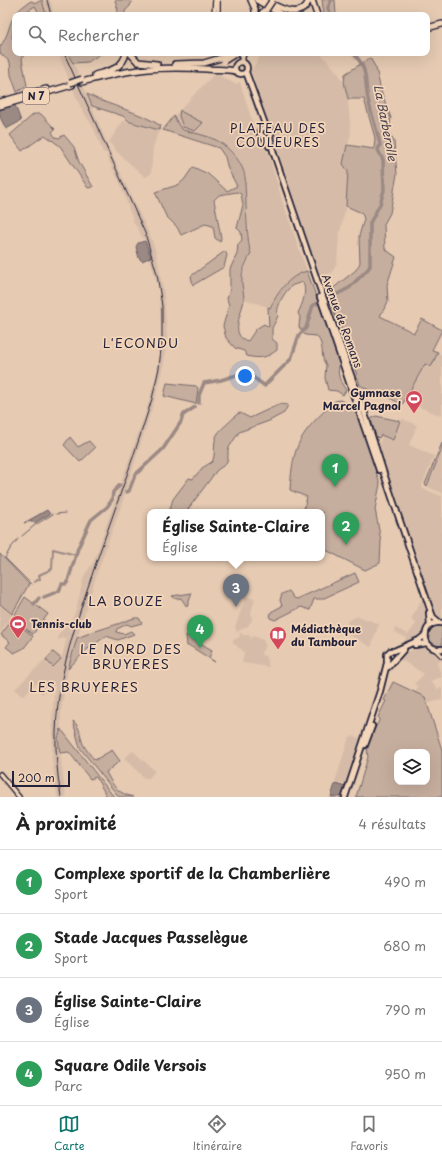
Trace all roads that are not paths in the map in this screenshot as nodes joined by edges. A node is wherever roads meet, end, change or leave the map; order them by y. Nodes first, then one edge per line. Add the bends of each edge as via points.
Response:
1 (217, 0) edge
2 (251, 0) edge
3 (257, 0) edge
4 (264, 0) edge
5 (271, 0) edge
6 (309, 0) edge
7 (312, 0) edge
8 (215, 12) edge
9 (218, 12) edge
10 (255, 12) edge
11 (264, 12) edge
12 (277, 12) edge
13 (284, 12) edge
14 (316, 12) edge
15 (442, 21) edge
16 (430, 23) edge
17 (442, 24) edge
18 (430, 27) edge
19 (125, 56) edge
20 (133, 56) edge
21 (227, 56) edge
22 (242, 56) edge
23 (221, 60) junction
24 (157, 64) junction
25 (236, 64) junction
26 (184, 67) junction
27 (244, 73) junction
28 (95, 75) junction
29 (82, 81) junction
30 (71, 84) junction
31 (0, 102) edge
32 (0, 106) edge
33 (264, 127) junction
34 (268, 138) junction
35 (290, 206) junction
36 (440, 623) edge
37 (430, 625) junction
38 (424, 635) junction
39 (427, 643) junction
40 (435, 649) junction
41 (442, 649) edge
42 (395, 653) junction
43 (442, 656) edge
44 (390, 659) junction
45 (0, 774) edge
46 (19, 797) edge
47 (345, 797) edge
48 (348, 797) edge

1 - 8 main road
1 - 9 main road
2 - 10 highway
3 - 12 highway
4 - 6 highway via 295,12 303,9
4 - 13 highway
5 - 11 highway, bridge
7 - 14 highway
15 - 16 highway
17 - 18 highway
19 - 28 highway, N 7 via 123,63 114,69
20 - 24 highway via 138,62
21 - 23 highway, N 7, bridge
22 - 25 highway
23 - 24 highway, N 7
23 - 26 highway, N 7 via 201,67
24 - 28 highway, N 7
25 - 26 highway
25 - 27 main road via 238,74
25 - 27 main road, Avenue de Romans via 246,65
26 - 29 highway, N 7 via 131,70
27 - 33 main road, Avenue de Romans
28 - 29 highway, N 7
29 - 30 highway, N 7, bridge
30 - 31 highway, N 7
30 - 32 highway, N 7
33 - 34 main road, Avenue de Romans via 260,134
33 - 34 main road, Avenue de Romans via 272,131
34 - 35 main road, Avenue de Romans
35 - 36 main road, Avenue de Romans via 363,407 382,471 430,610
35 - 37 main road, Avenue de Romans via 430,616
36 - 37 main road
37 - 38 main road
38 - 39 main road
38 - 42 main road
39 - 40 main road
39 - 42 main road via 418,643
40 - 41 main road
40 - 43 main road
42 - 44 main road
42 - 44 main road via 388,652
44 - 47 main road
44 - 48 main road
45 - 46 main road

